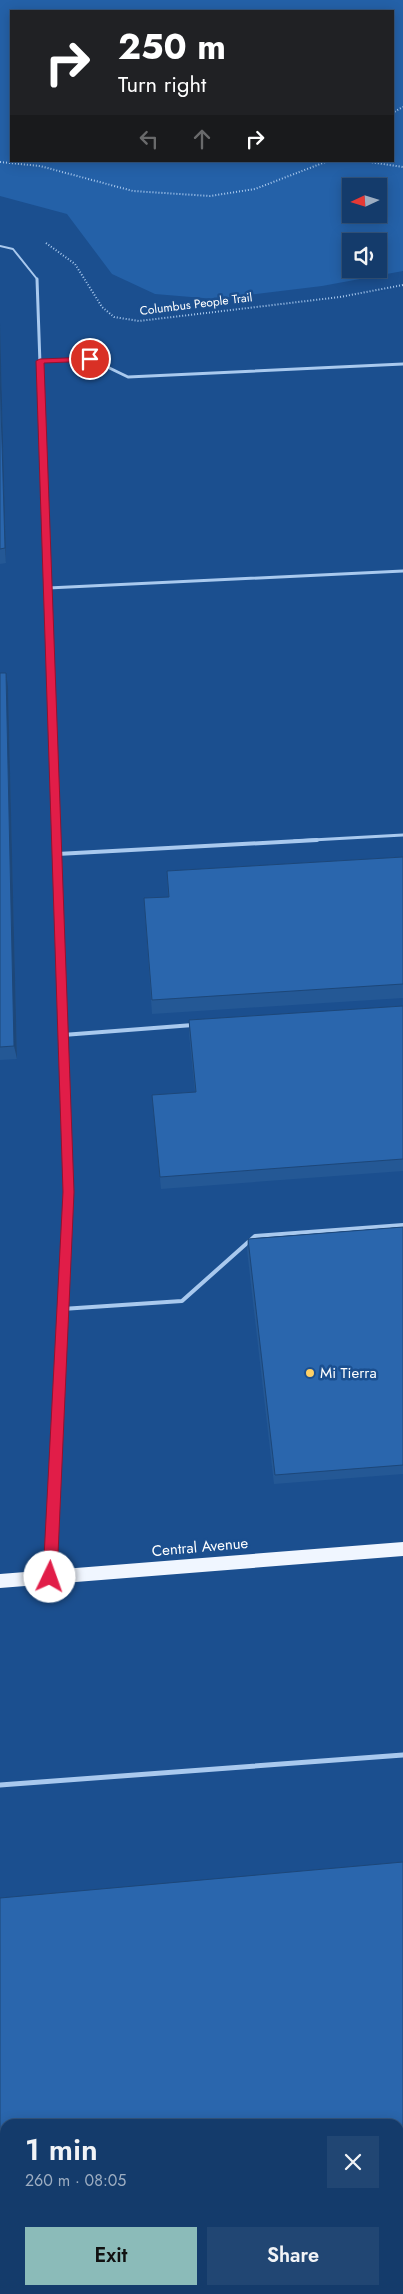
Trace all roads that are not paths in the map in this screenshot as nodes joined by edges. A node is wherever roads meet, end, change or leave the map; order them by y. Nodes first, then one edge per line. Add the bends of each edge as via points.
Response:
1 (0, 246) edge
2 (37, 279) joint
3 (40, 361) junction
4 (403, 364) edge
5 (403, 571) edge
6 (48, 588) junction
7 (403, 835) edge
8 (57, 854) junction
9 (199, 1025) edge
10 (63, 1035) junction
11 (403, 1225) edge
12 (62, 1310) junction
13 (403, 1549) edge
14 (50, 1577) junction
15 (0, 1581) edge
16 (403, 1755) edge
17 (0, 1785) edge

1 - 2 lane via 13,249
2 - 3 street
3 - 4 lane via 90,359 128,377
3 - 6 street
5 - 6 lane
6 - 8 street
7 - 8 lane
8 - 10 street
9 - 10 lane
10 - 12 street via 68,1192
11 - 12 lane via 255,1236 182,1301
12 - 14 street
13 - 14 main road, Central Avenue
14 - 15 main road, Central Avenue
16 - 17 lane

